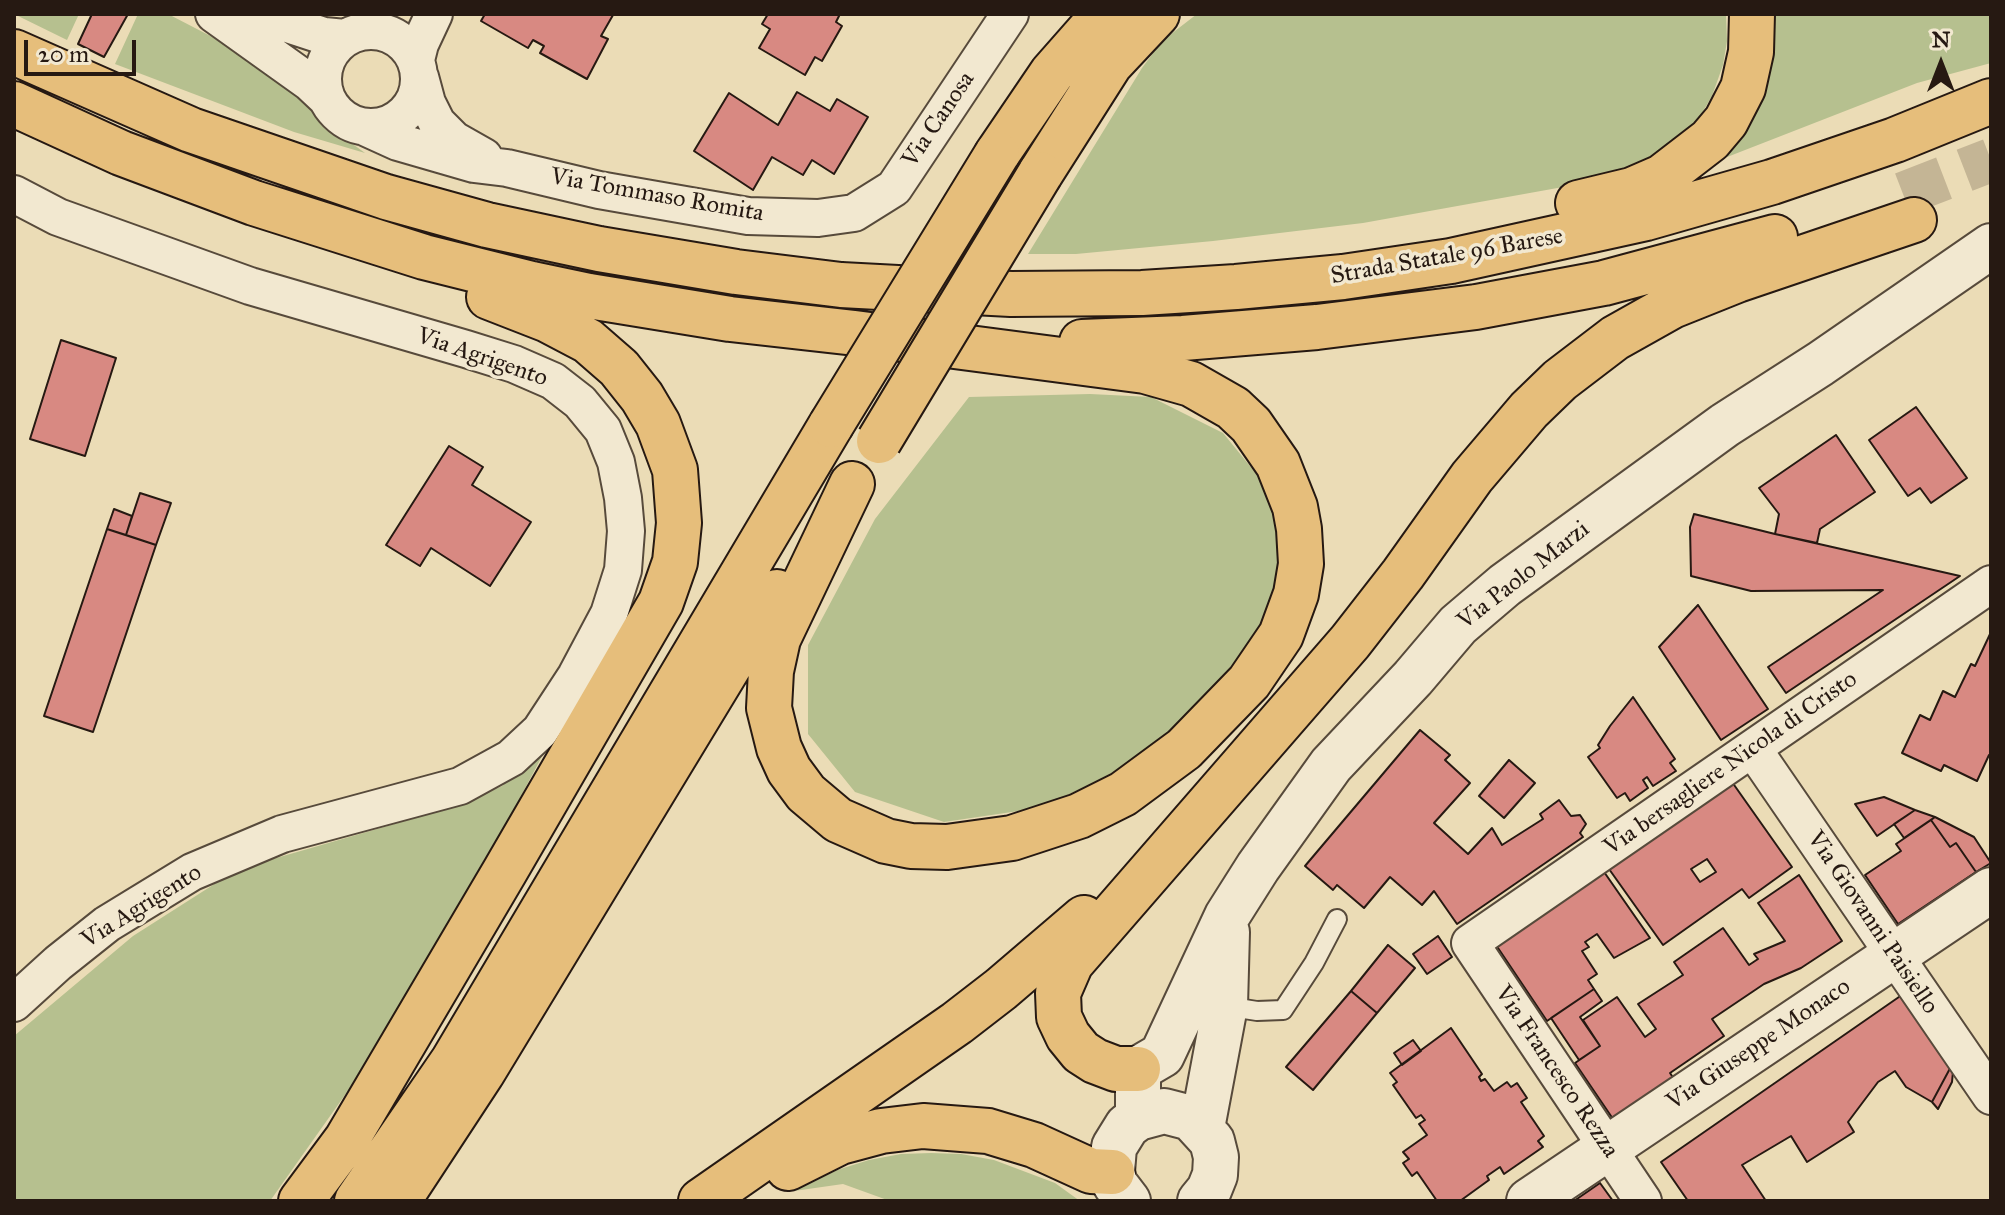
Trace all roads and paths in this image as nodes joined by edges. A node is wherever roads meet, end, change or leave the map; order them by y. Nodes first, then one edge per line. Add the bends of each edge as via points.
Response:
1 (214, 14) edge
2 (257, 14) edge
3 (434, 14) edge
4 (1010, 14) edge
5 (1104, 14) edge
6 (1157, 14) edge
7 (1752, 14) edge
8 (368, 28) edge
9 (14, 52) edge
10 (418, 69) junction
11 (326, 98) junction
12 (1991, 101) edge
13 (14, 104) edge
14 (365, 127) junction
15 (507, 168) junction
16 (178, 176) junction
17 (14, 194) edge
18 (854, 213) joint
19 (1991, 246) edge
20 (1076, 295) junction
21 (855, 333) junction
22 (852, 484) junction
23 (1991, 584) edge
24 (1753, 749) junction
25 (1248, 762) junction
26 (1991, 890) edge
27 (1227, 916) junction
28 (1337, 919) dead end
29 (1470, 943) joint
30 (1893, 954) junction
31 (14, 1003) edge
32 (1225, 1006) junction
33 (1138, 1069) junction
34 (1991, 1096) edge
35 (1138, 1118) junction
36 (1202, 1128) junction
37 (1607, 1148) junction
38 (1120, 1187) edge
39 (1207, 1197) edge
40 (301, 1201) edge
41 (357, 1201) edge
42 (398, 1201) edge
43 (701, 1201) edge
44 (730, 1201) edge
45 (1529, 1201) edge
46 (1643, 1201) edge

1 - 11 street
2 - 8 street via 324,36
3 - 10 street via 420,44
4 - 18 street, Via Canosa via 894,188
5 - 41 main road, bridge via 1052,73 997,154 461,1047
6 - 22 main road, bridge via 1097,82
7 - 20 main road via 1749,65 1733,110 1703,147 1649,183 1437,233
8 - 10 street via 398,38
8 - 11 street via 333,50 325,65
9 - 20 main road, Strada Statale 96 Barese via 234,146 487,225 664,262 790,279
10 - 14 street via 418,94 404,115 382,127
10 - 15 street, Via Tommaso Romita via 437,123 454,140
11 - 14 street via 349,122
12 - 20 main road, Strada Statale 96 Barese via 1772,182 1502,251 1300,282
13 - 16 main road
14 - 15 street, Via Tommaso Romita via 442,156
15 - 18 street, Via Tommaso Romita via 748,216
16 - 21 main road via 360,238 532,284 730,319
16 - 40 main road via 576,334 619,368 642,397 669,452 677,487 677,542 661,602 347,1139
17 - 31 street, Via Agrigento via 58,217 250,286 490,356 553,381 603,430 616,462 626,531 623,570 609,614 540,731 511,758 460,786 282,834 192,872 107,924
19 - 27 street, Via Paolo Marzi via 1725,425 1458,625 1331,765
21 - 22 main road via 1145,371 1214,395 1251,425 1284,475 1300,537 1296,594 1281,635 1249,682 1184,749 1123,794 1056,825 1012,838 947,847 886,841 861,833 812,801 782,757 769,708 778,639
21 - 25 main road, Strada Statale 96 Barese via 982,342 1120,341 1362,323 1604,283 1908,207 1704,292 1642,322 1586,359 1502,440 1377,608
22 - 42 main road via 732,661 482,1073
23 - 24 street, Via bersagliere Nicola di Cristo
24 - 29 street, Via bersagliere Nicola di Cristo
24 - 30 street, Via Giovanni Paisiello
25 - 33 main road via 1080,950 1062,981 1059,1017 1074,1044 1105,1066
25 - 43 main road via 1109,896 1001,989
26 - 30 street, Via Giuseppe Monaco
27 - 32 street
27 - 33 street, Via Paolo Marzi via 1162,1055
28 - 32 lane via 1283,1010
29 - 37 street, Via Francesco Rezza
30 - 34 street, Via Giovanni Paisiello
30 - 37 street, Via Giuseppe Monaco
32 - 36 street
33 - 35 street
35 - 36 street via 1178,1113
35 - 38 street via 1114,1147
36 - 39 street via 1216,1157
37 - 45 street, Via Giuseppe Monaco
37 - 46 street, Via Francesco Rezza
38 - 44 main road via 1034,1145 988,1131 923,1126 840,1142

